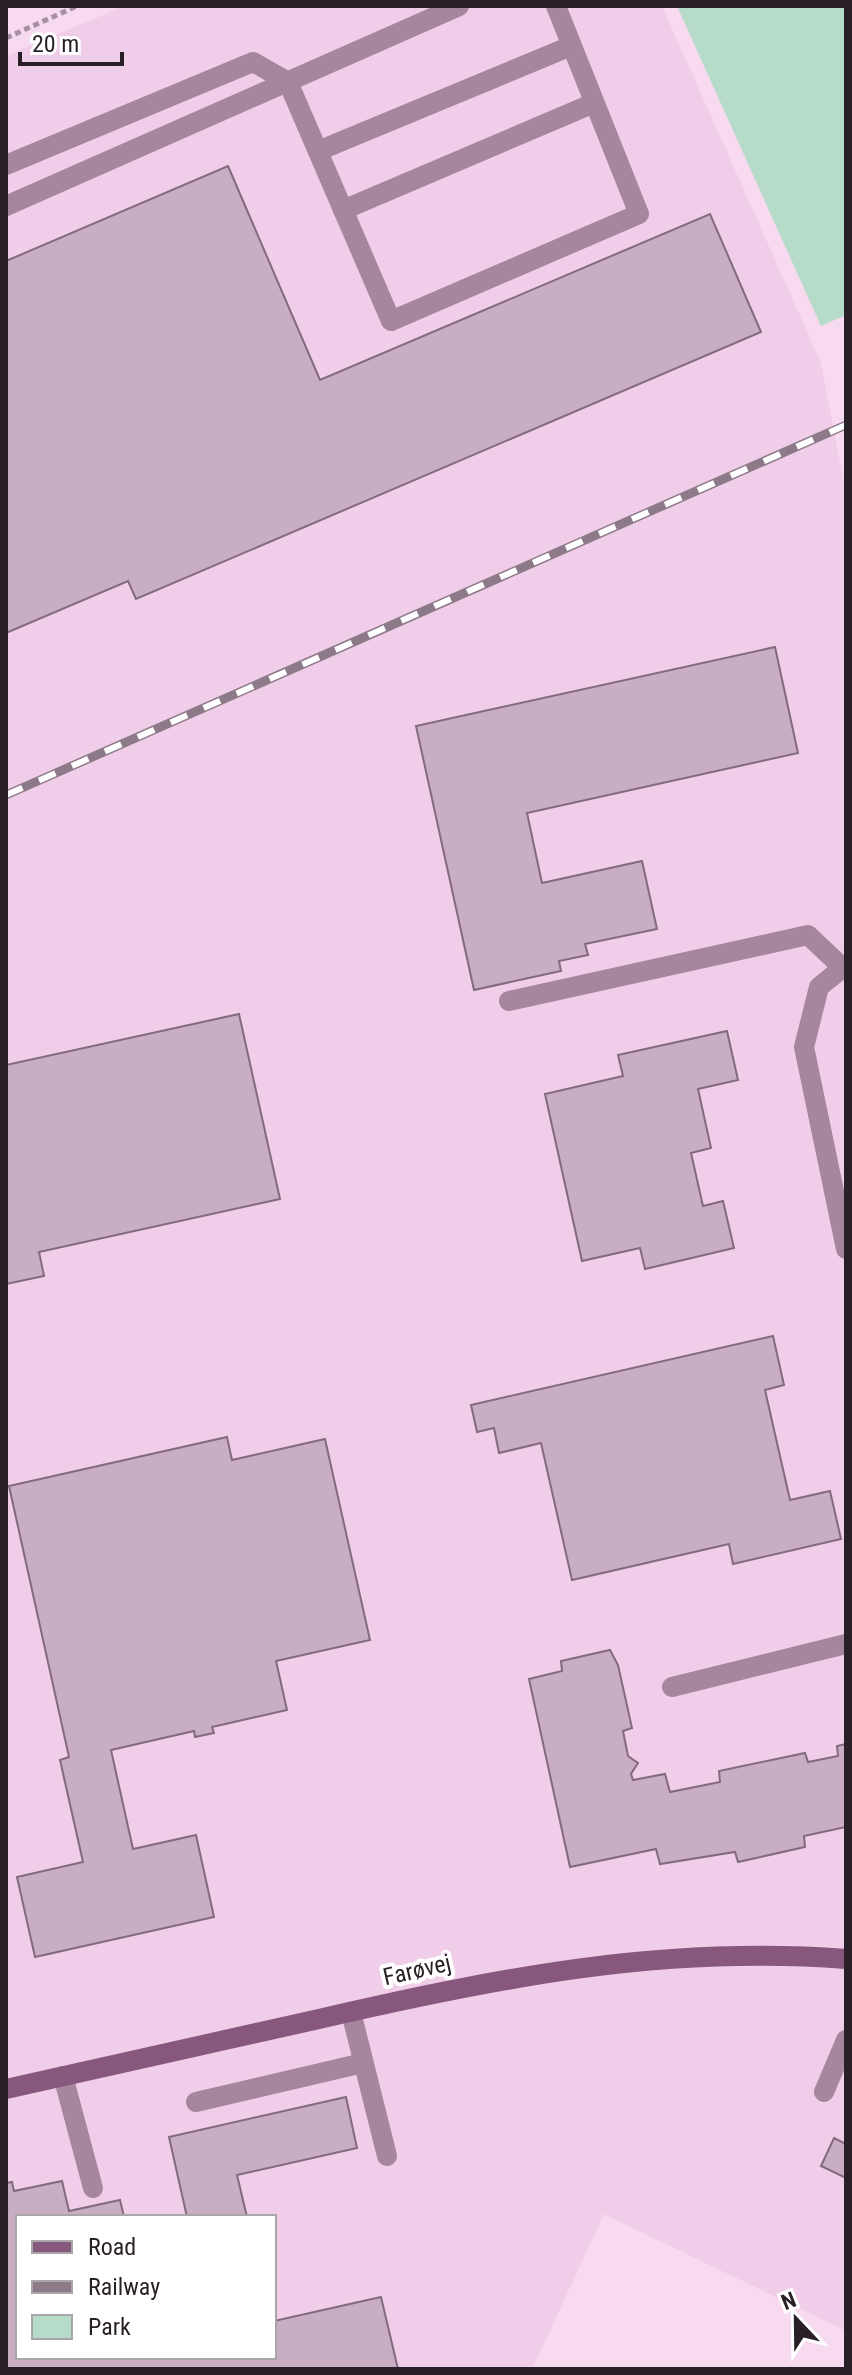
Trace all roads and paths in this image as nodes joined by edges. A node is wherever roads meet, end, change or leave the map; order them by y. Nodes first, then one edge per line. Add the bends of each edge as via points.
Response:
1 (77, 6) edge
2 (459, 6) edge
3 (556, 6) edge
4 (6, 38) edge
5 (571, 46) junction
6 (288, 82) junction
7 (594, 103) junction
8 (318, 151) junction
9 (6, 165) edge
10 (6, 206) edge
11 (343, 210) junction
12 (844, 966) edge
13 (509, 1001) dead end
14 (846, 1249) edge
15 (846, 1644) edge
16 (672, 1687) dead end
17 (846, 1959) edge
18 (351, 2012) junction
19 (846, 2040) edge
20 (363, 2063) junction
21 (63, 2076) junction
22 (6, 2089) edge
23 (824, 2092) dead end
24 (196, 2102) dead end
25 (387, 2156) dead end
26 (93, 2188) dead end

1 - 4 path
2 - 6 street
3 - 5 street
5 - 7 street
5 - 8 street
6 - 8 street
6 - 9 street via 253,62
6 - 10 street
7 - 11 street
7 - 11 street via 639,214 406,315 391,321
8 - 11 street
12 - 13 street via 808,935
12 - 14 street via 819,987 804,1047
15 - 16 street
17 - 18 street, Farøvej via 778,1953 641,1958 477,1983
18 - 20 street
18 - 21 street, Farøvej
19 - 23 street
20 - 24 street
20 - 25 street
21 - 22 street, Farøvej
21 - 26 street

